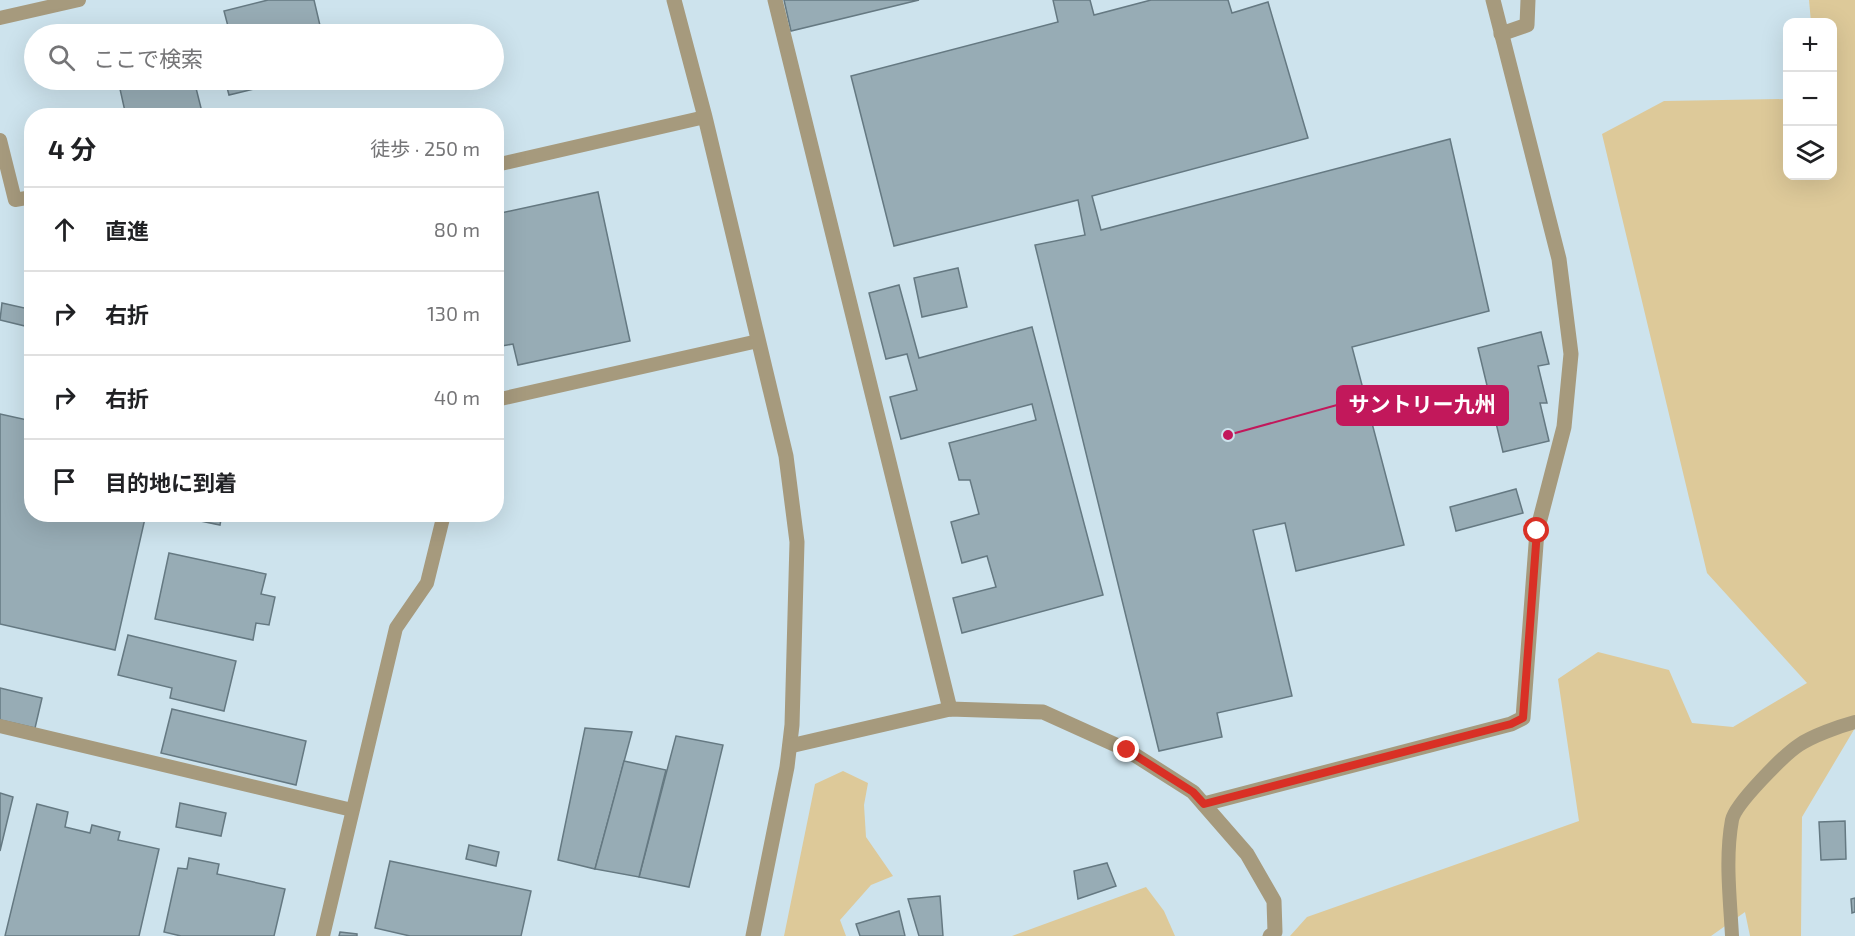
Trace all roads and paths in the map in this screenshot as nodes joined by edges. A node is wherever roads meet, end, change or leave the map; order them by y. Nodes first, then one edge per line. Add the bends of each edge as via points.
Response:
1 (79, 0) edge
2 (674, 0) edge
3 (775, 0) edge
4 (1493, 0) edge
5 (1528, 0) edge
6 (0, 18) edge
7 (1502, 34) junction
8 (705, 117) junction
9 (0, 140) edge
10 (504, 163) edge
11 (24, 198) edge
12 (758, 341) junction
13 (504, 398) edge
14 (442, 522) edge
15 (950, 709) junction
16 (1855, 722) edge
17 (0, 726) edge
18 (790, 746) junction
19 (1204, 804) junction
20 (352, 810) junction
21 (323, 936) edge
22 (753, 936) edge
23 (1270, 936) edge
24 (1732, 936) edge

1 - 6 street
2 - 8 street
3 - 15 street
4 - 7 street
5 - 7 street via 1527,25
7 - 19 street via 1559,259 1571,354 1564,427 1537,531 1523,718
8 - 10 street
8 - 12 street
9 - 11 street via 15,200
12 - 13 street
12 - 18 street via 786,456 797,542
14 - 20 street via 428,583 396,628
15 - 18 street
15 - 19 street via 1043,712 1127,750 1193,792
16 - 24 street via 1799,745 1760,780 1732,818
17 - 20 street
18 - 22 street
19 - 23 street via 1247,854 1274,900 1275,932
20 - 21 street

